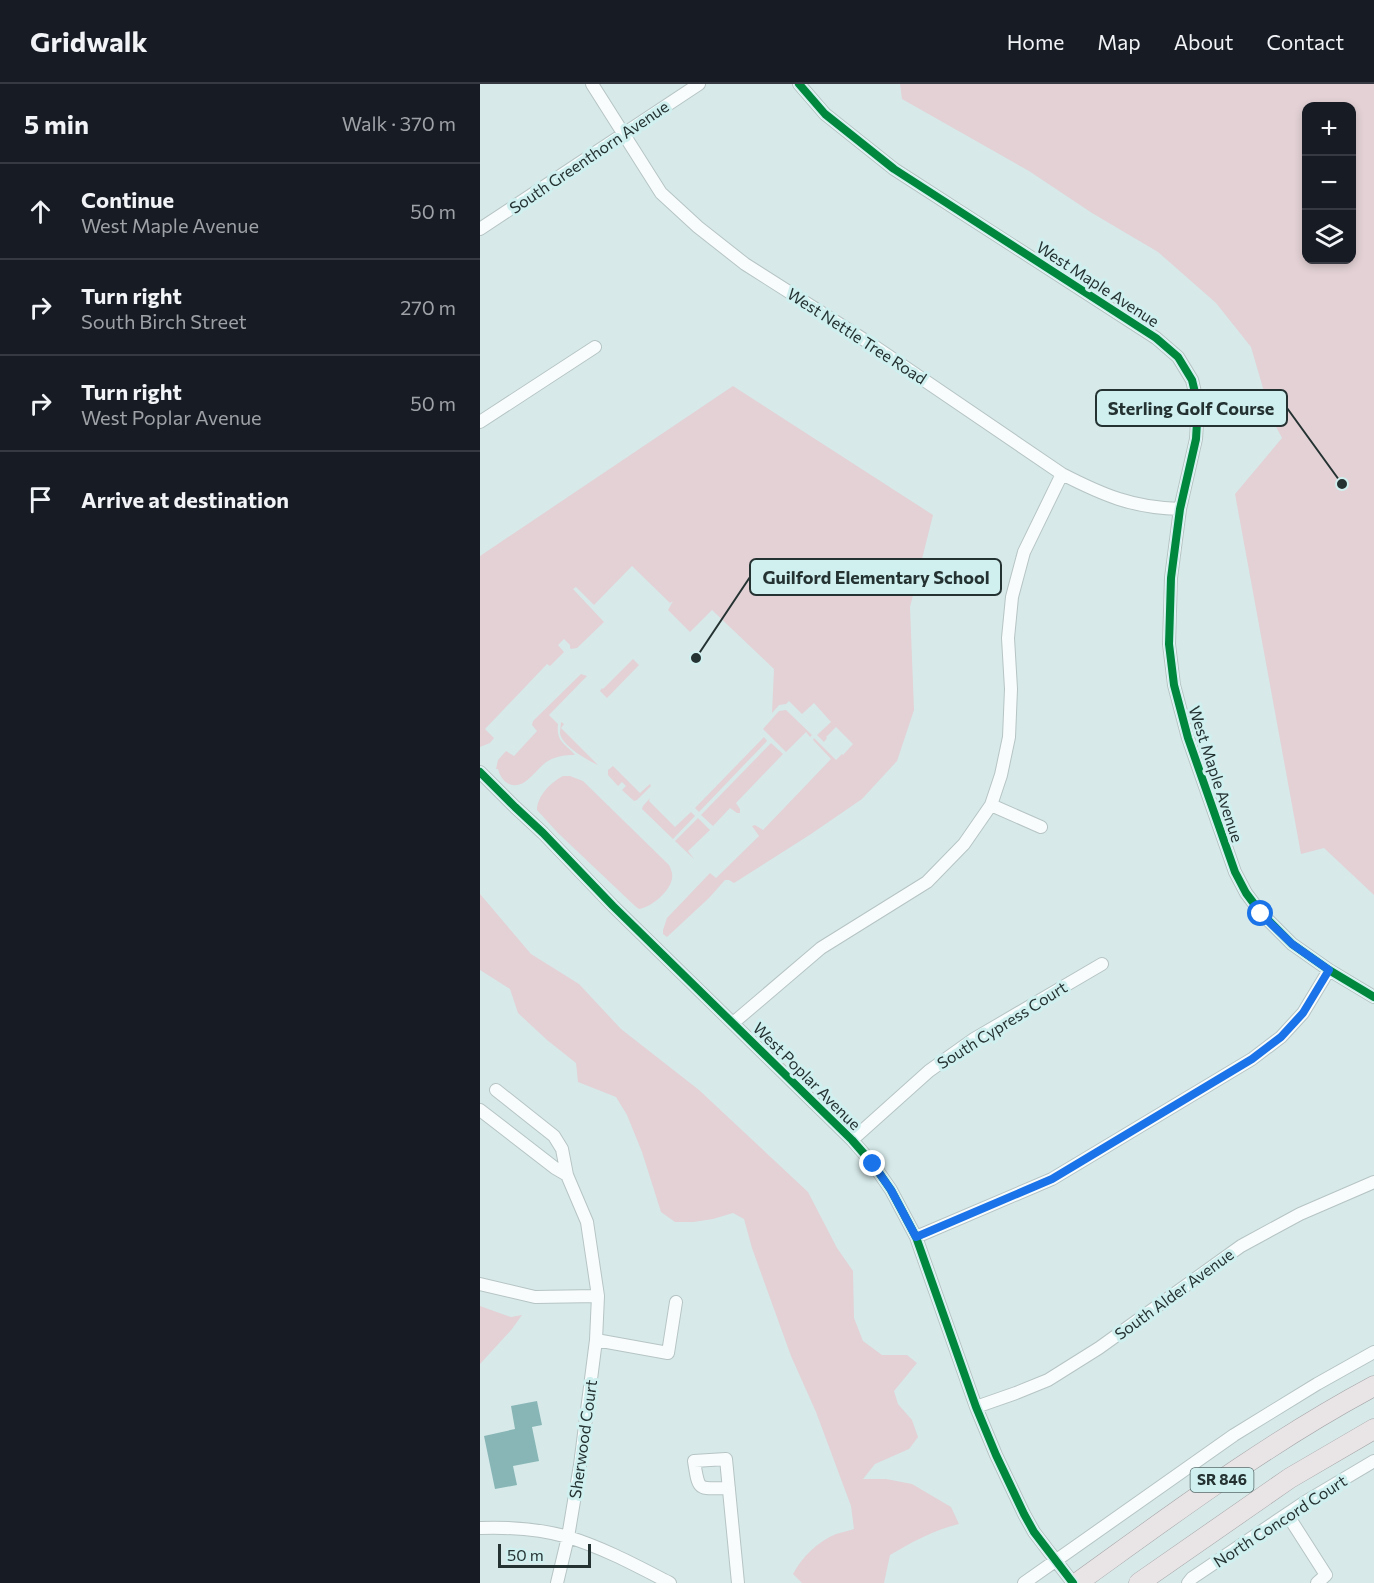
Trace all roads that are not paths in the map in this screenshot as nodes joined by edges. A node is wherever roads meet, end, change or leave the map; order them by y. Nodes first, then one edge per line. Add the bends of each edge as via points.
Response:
1 (592, 84) edge
2 (699, 84) edge
3 (799, 84) edge
4 (624, 134) junction
5 (480, 229) edge
6 (595, 347) dead end
7 (480, 422) edge
8 (1062, 474) junction
9 (1180, 509) junction
10 (480, 772) edge
11 (991, 805) junction
12 (1041, 827) dead end
13 (1102, 964) dead end
14 (1329, 970) junction
15 (1374, 997) edge
16 (733, 1023) junction
17 (495, 1090) dead end
18 (480, 1110) edge
19 (852, 1140) junction
20 (567, 1175) junction
21 (1374, 1182) edge
22 (916, 1237) junction
23 (480, 1284) edge
24 (598, 1296) junction
25 (676, 1302) dead end
26 (596, 1340) junction
27 (1374, 1352) edge
28 (1374, 1386) edge
29 (976, 1407) junction
30 (1374, 1429) edge
31 (1374, 1461) edge
32 (729, 1488) dead end
33 (1287, 1514) junction
34 (480, 1528) edge
35 (568, 1537) junction
36 (1056, 1560) junction
37 (557, 1583) edge
38 (670, 1583) edge
39 (738, 1583) edge
40 (1024, 1583) edge
41 (1075, 1583) edge
42 (1139, 1583) edge
43 (1188, 1583) edge
44 (1317, 1583) edge

1 - 4 street, West Nettle Tree Road
2 - 4 street, South Greenthorn Avenue
3 - 9 street, West Maple Avenue via 825,114 894,169 1156,338 1178,357 1192,380 1198,405 1196,439
4 - 5 street, South Greenthorn Avenue
4 - 8 street, West Nettle Tree Road via 661,193 745,264
6 - 7 street
8 - 9 street, West Nettle Tree Road via 1131,503
8 - 11 street via 1024,552 1012,597 1008,638 1010,737
9 - 14 street, West Maple Avenue via 1171,578 1169,644 1174,685 1188,738 1246,893 1292,944
10 - 16 street, West Poplar Avenue
11 - 12 street
11 - 16 street via 964,844 927,882 821,948
13 - 19 street, South Cypress Court via 974,1039 929,1071
14 - 15 street, West Maple Avenue
14 - 22 street via 1303,1013 1281,1037 1252,1059 1052,1179
16 - 19 street, West Poplar Avenue
17 - 20 street, Sherwood Court via 554,1136 562,1149
18 - 20 street
19 - 22 street, West Poplar Avenue via 891,1190
20 - 24 street, Sherwood Court via 586,1222
21 - 29 street, South Alder Avenue via 1299,1214 1241,1246 1048,1380
22 - 29 street, West Poplar Avenue
23 - 24 street via 535,1297
24 - 26 street, Sherwood Court
25 - 26 street via 668,1353
26 - 35 street, Sherwood Court
27 - 36 street via 1234,1435
28 - 41 main road, SR 846 via 1247,1463
29 - 36 street, West Poplar Avenue via 1024,1514
30 - 42 main road, SR 846 via 1290,1478
31 - 33 street, North Concord Court
32 - 39 street
33 - 43 street, North Concord Court
33 - 44 street via 1326,1575
34 - 35 street via 527,1529
35 - 37 street, Sherwood Court
35 - 38 street
36 - 40 street
36 - 41 street, West Poplar Avenue

